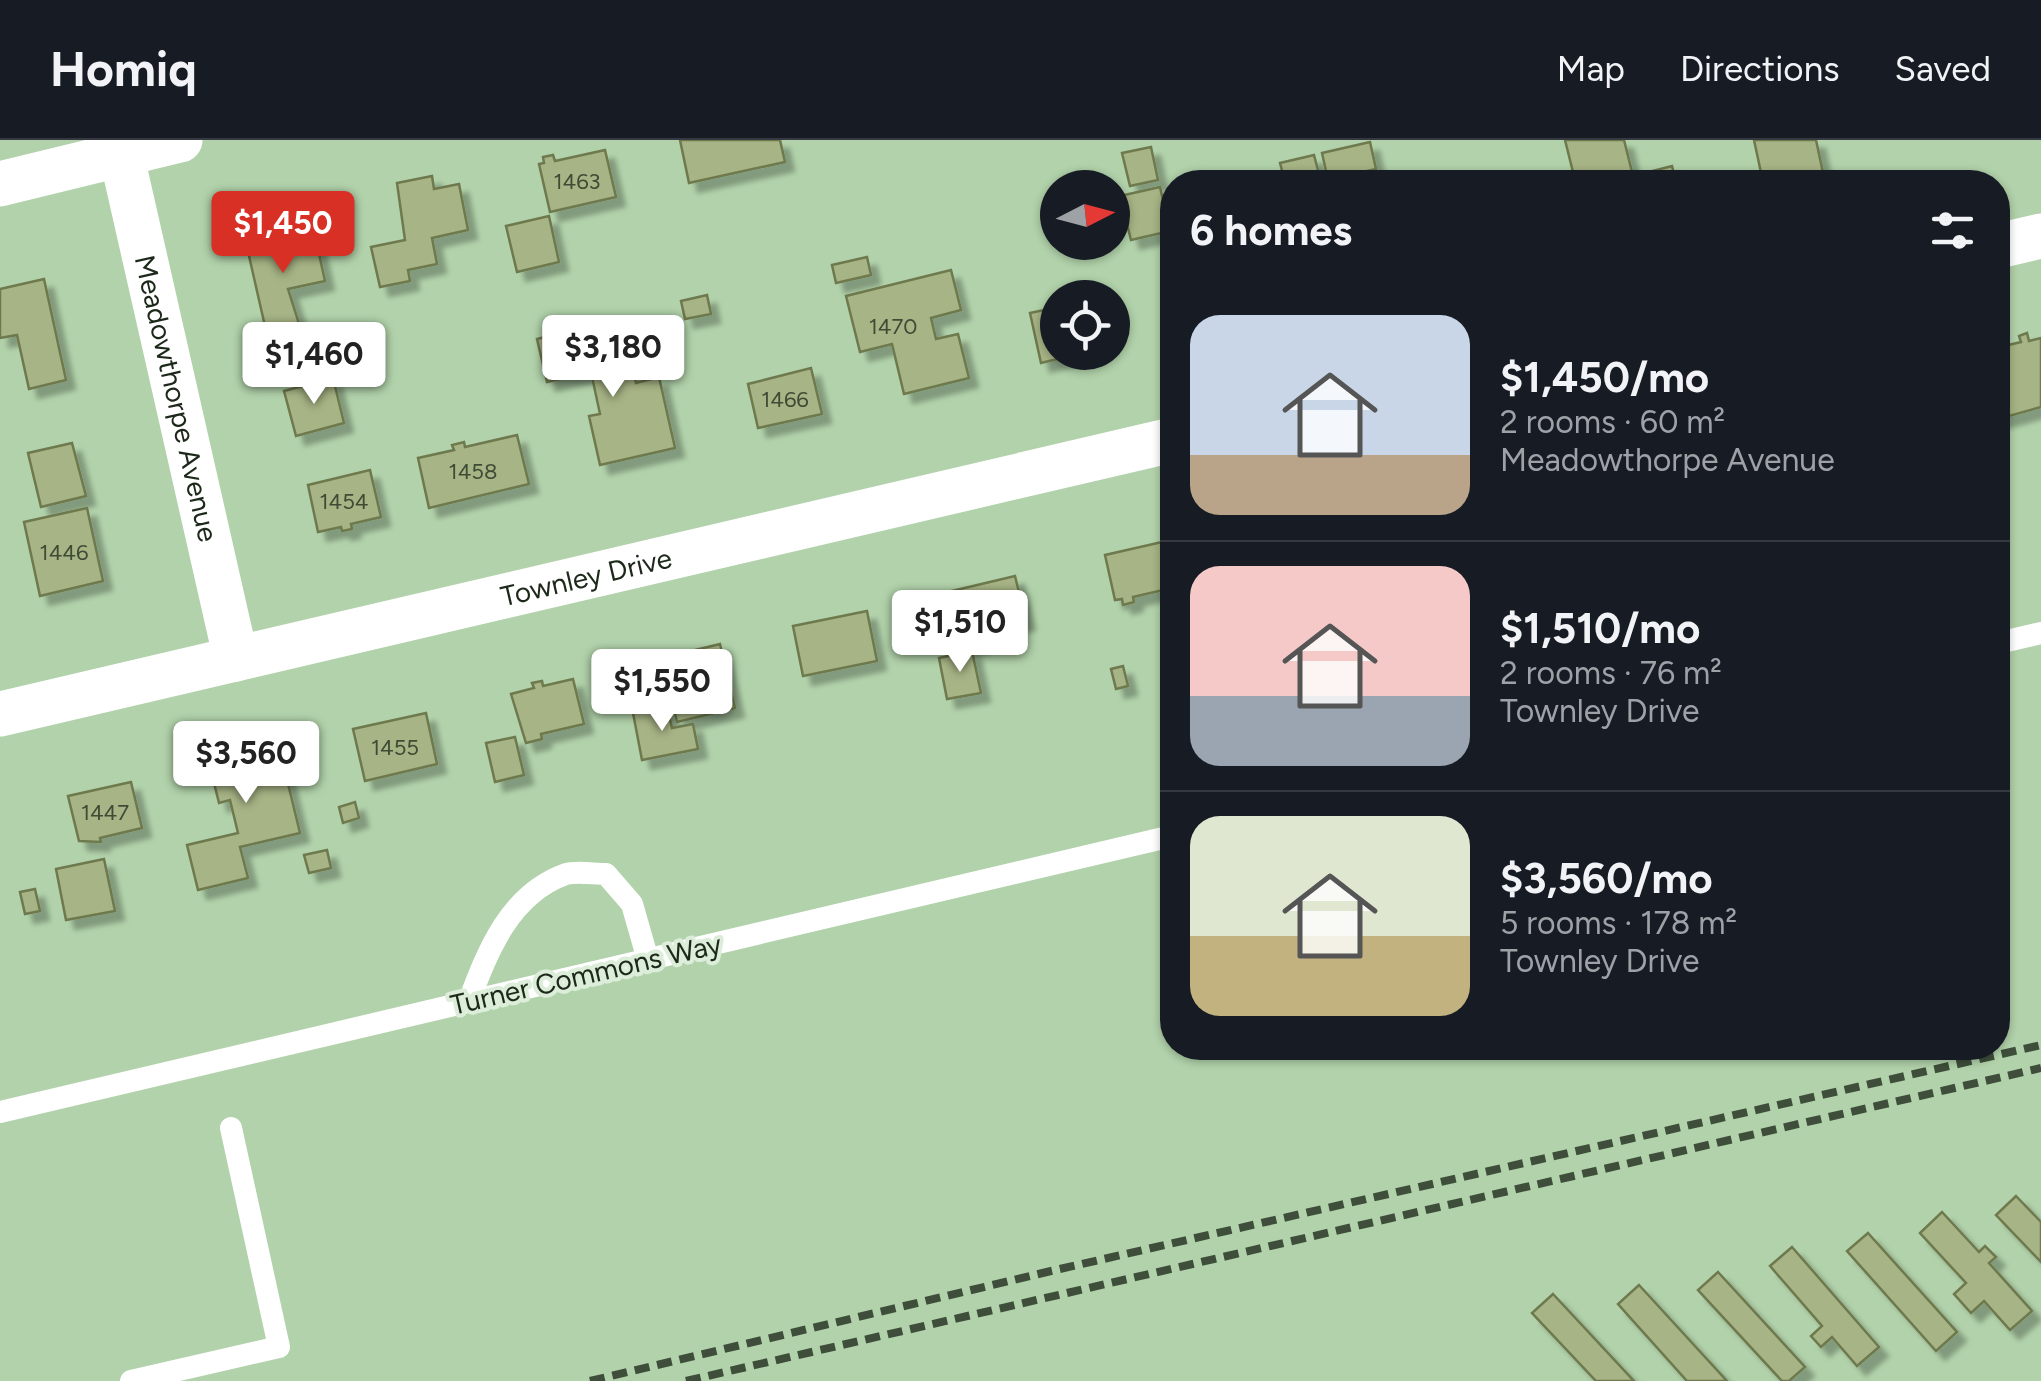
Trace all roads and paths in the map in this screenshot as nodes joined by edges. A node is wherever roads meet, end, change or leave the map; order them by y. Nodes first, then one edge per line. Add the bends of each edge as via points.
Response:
1 (180, 140) edge
2 (119, 147) edge
3 (0, 184) edge
4 (2041, 236) edge
5 (2010, 243) edge
6 (1160, 443) edge
7 (2041, 633) edge
8 (2010, 640) edge
9 (236, 659) junction
10 (0, 714) edge
11 (1160, 839) edge
12 (648, 960) junction
13 (468, 1000) junction
14 (0, 1112) edge
15 (231, 1128) dead end
16 (131, 1381) edge

1 - 2 street
2 - 3 street
2 - 9 street, Meadowthorpe Avenue
4 - 5 street
6 - 9 street, Townley Drive
7 - 8 lane
9 - 10 street, Townley Drive
11 - 12 lane, Turner Commons Way
12 - 13 lane, Turner Commons Way
12 - 13 lane via 632,904 606,874 568,874 522,903 493,936
13 - 14 lane, Turner Commons Way
15 - 16 lane via 279,1347

